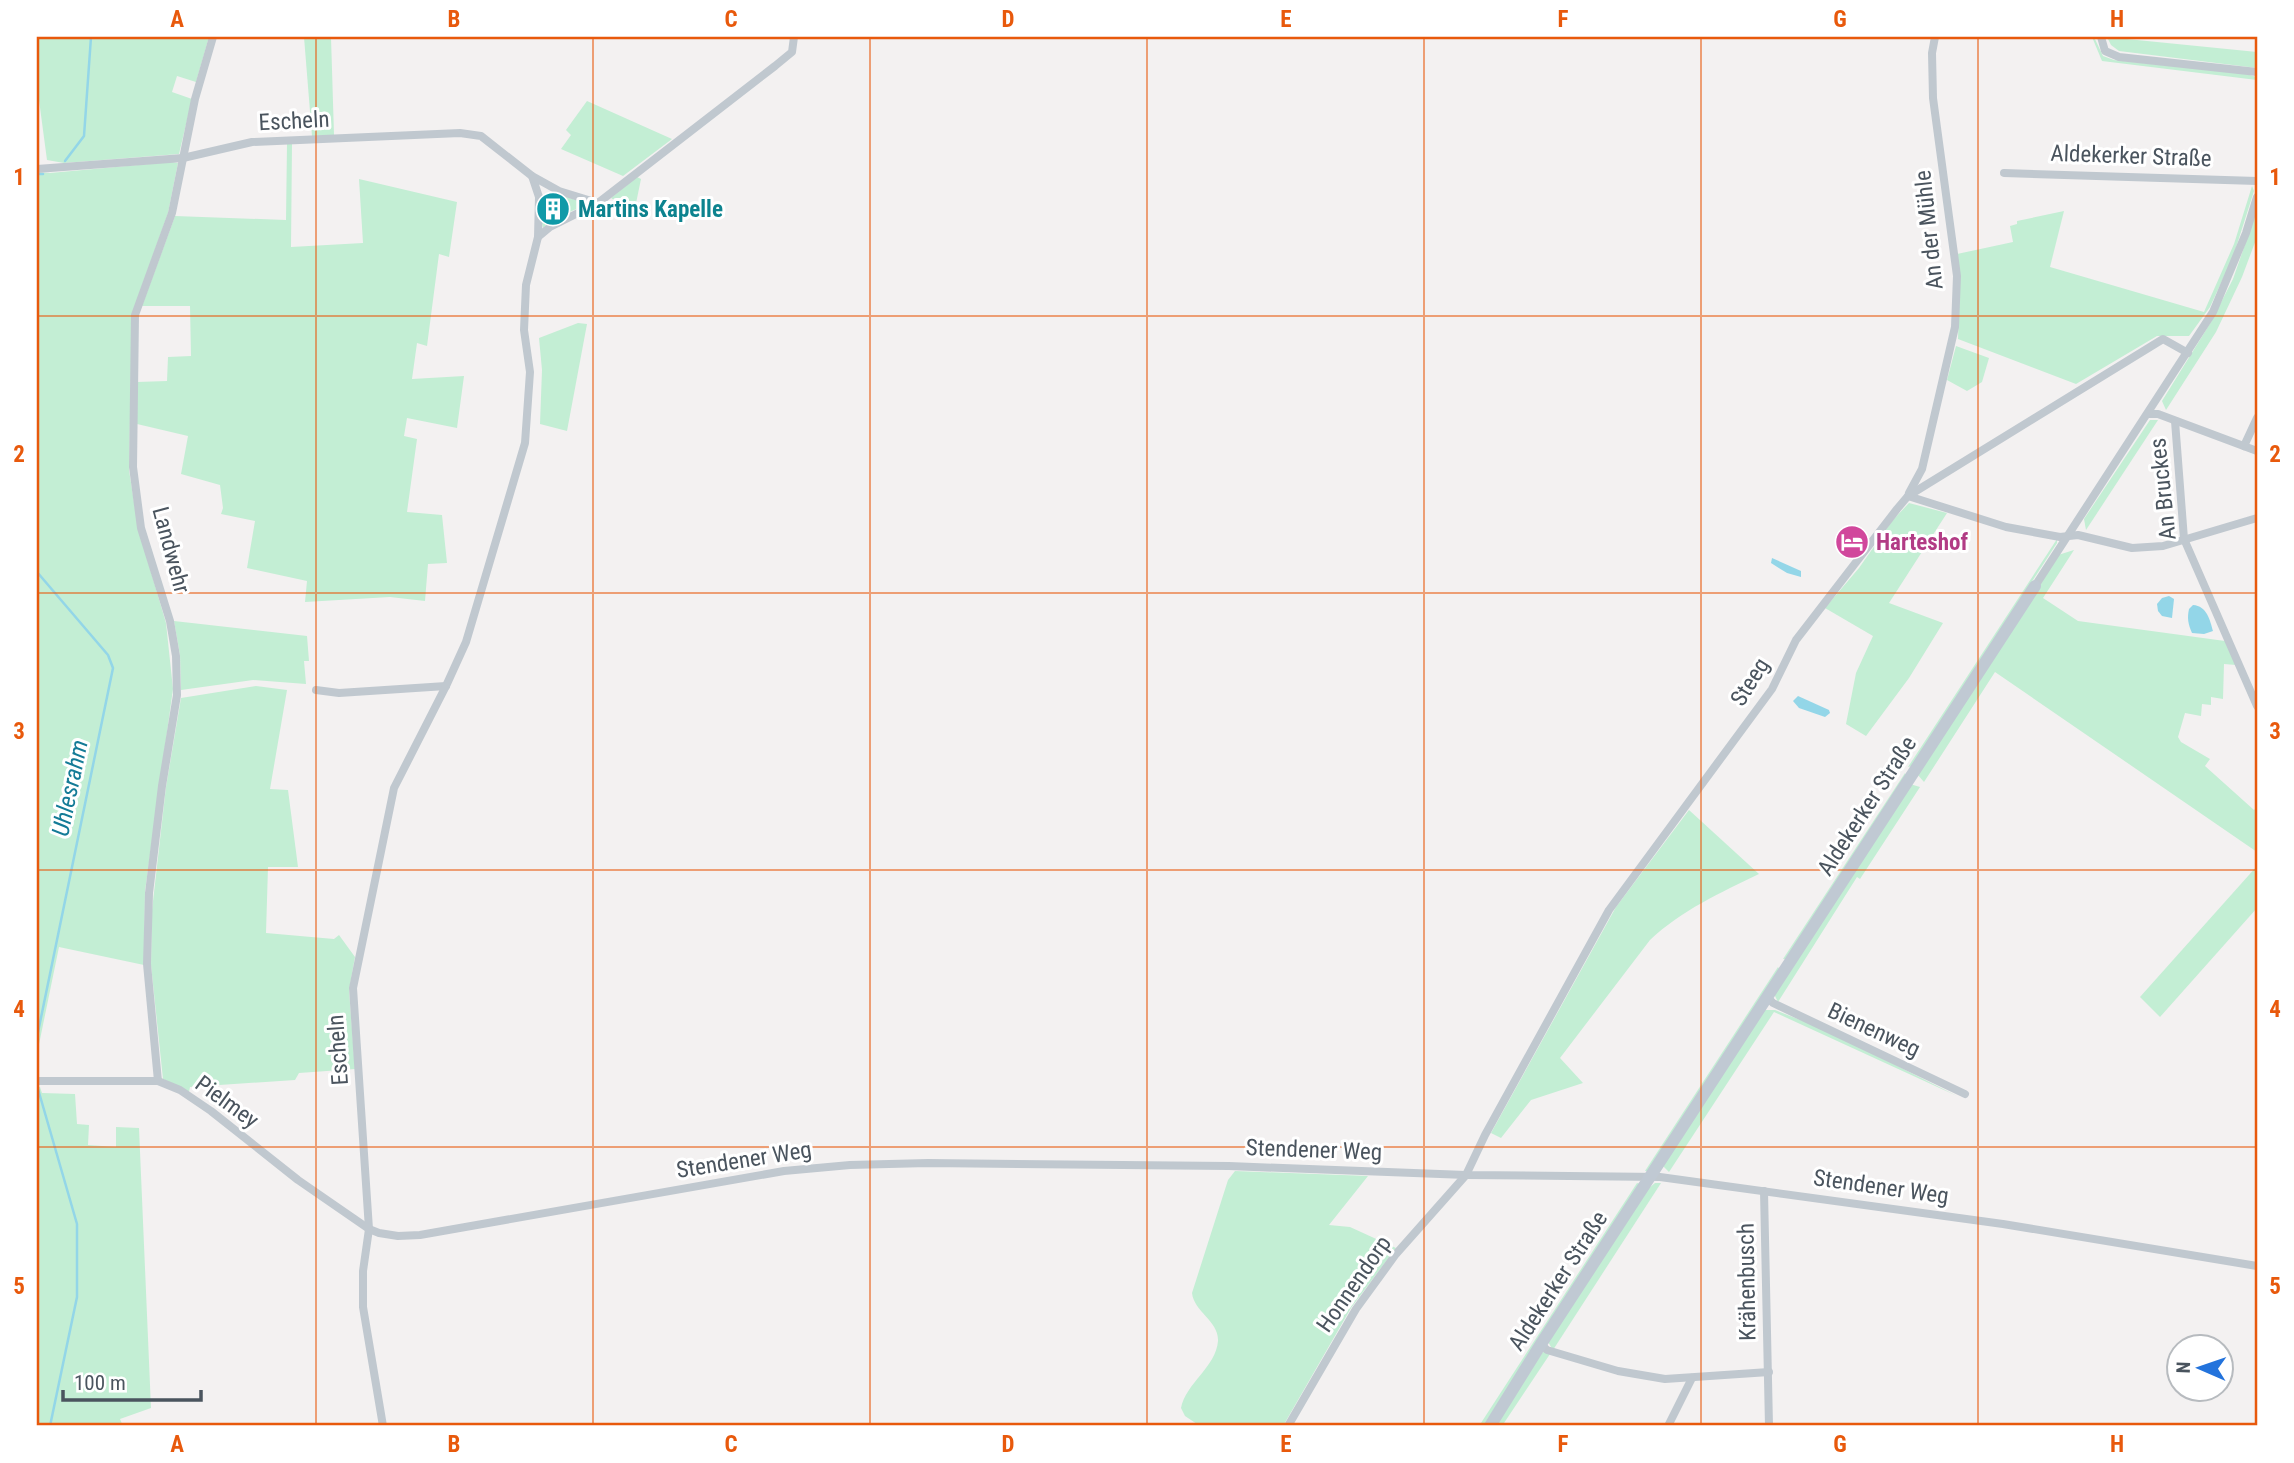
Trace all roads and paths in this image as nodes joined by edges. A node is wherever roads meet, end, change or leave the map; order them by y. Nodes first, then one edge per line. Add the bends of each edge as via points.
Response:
1 (213, 37) edge
2 (793, 37) edge
3 (1935, 37) edge
4 (2101, 37) edge
5 (2257, 72) edge
6 (183, 158) junction
7 (41, 169) edge
8 (2004, 173) dead end
9 (532, 176) junction
10 (2257, 181) edge
11 (2257, 197) edge
12 (598, 203) junction
13 (538, 237) junction
14 (2188, 353) junction
15 (2148, 414) junction
16 (2257, 418) edge
17 (2175, 421) junction
18 (2244, 446) junction
19 (2257, 451) edge
20 (1908, 496) junction
21 (2257, 518) edge
22 (2068, 536) junction
23 (2184, 539) junction
24 (2035, 586) joint
25 (446, 686) junction
26 (316, 690) dead end
27 (2257, 706) edge
28 (1768, 998) junction
29 (37, 1081) edge
30 (158, 1082) junction
31 (1965, 1094) dead end
32 (1466, 1175) junction
33 (1650, 1176) junction
34 (1764, 1191) junction
35 (369, 1229) junction
36 (2257, 1266) edge
37 (1541, 1344) junction
38 (1769, 1372) junction
39 (1692, 1378) junction
40 (383, 1426) edge
41 (1288, 1426) edge
42 (1490, 1426) edge
43 (1668, 1426) edge
44 (1769, 1426) edge

1 - 6 street, Landwehr
2 - 12 street via 792,52
3 - 20 street, An der Mühle via 1933,98 1957,276 1955,327 1922,469
4 - 5 street via 2105,51 2119,57
6 - 7 street, Escheln
6 - 9 street, Escheln via 252,142 460,133 481,136
6 - 30 street, Landwehr via 172,213 135,315 133,467 141,528 176,656 177,695 149,893 147,964
8 - 10 street, Aldekerker Straße
9 - 12 street, Escheln via 559,191
9 - 13 street, Escheln via 539,197
11 - 14 street, Aldekerker Straße via 2231,273
12 - 13 street via 550,226
13 - 25 street, Escheln via 526,285 524,330 530,372 525,443 466,642
14 - 15 street, Aldekerker Straße
14 - 20 street, Steeg via 2163,339
15 - 17 street
15 - 22 street, Aldekerker Straße
16 - 18 street
17 - 18 street
17 - 23 street, An Bruckes
18 - 19 street
20 - 22 street via 2006,527
20 - 32 street, Steeg via 1796,640 1772,689 1609,910
21 - 23 street
22 - 23 street via 2137,548
22 - 24 street, Aldekerker Straße
23 - 27 street, An Bruckes
24 - 28 street, Aldekerker Straße
25 - 26 street via 339,693
25 - 35 street, Escheln via 394,788 353,988
28 - 31 street, Bienenweg
28 - 33 street, Aldekerker Straße
29 - 30 street, Pielmey
30 - 35 street, Pielmey via 180,1090 211,1111
32 - 33 street, Stendener Weg
32 - 35 street, Stendener Weg via 1229,1167 850,1165 783,1171 420,1235 398,1236
32 - 41 street, Honnendorp via 1396,1254 1356,1309
33 - 34 street, Stendener Weg
33 - 37 street, Aldekerker Straße
34 - 36 street, Stendener Weg
34 - 38 street, Krähenbusch
35 - 40 street, Escheln via 363,1307
37 - 39 street, Krähenbusch via 1547,1350 1618,1371 1665,1379
37 - 42 street, Aldekerker Straße
38 - 39 street, Krähenbusch
38 - 44 street, Krähenbusch
39 - 43 street

